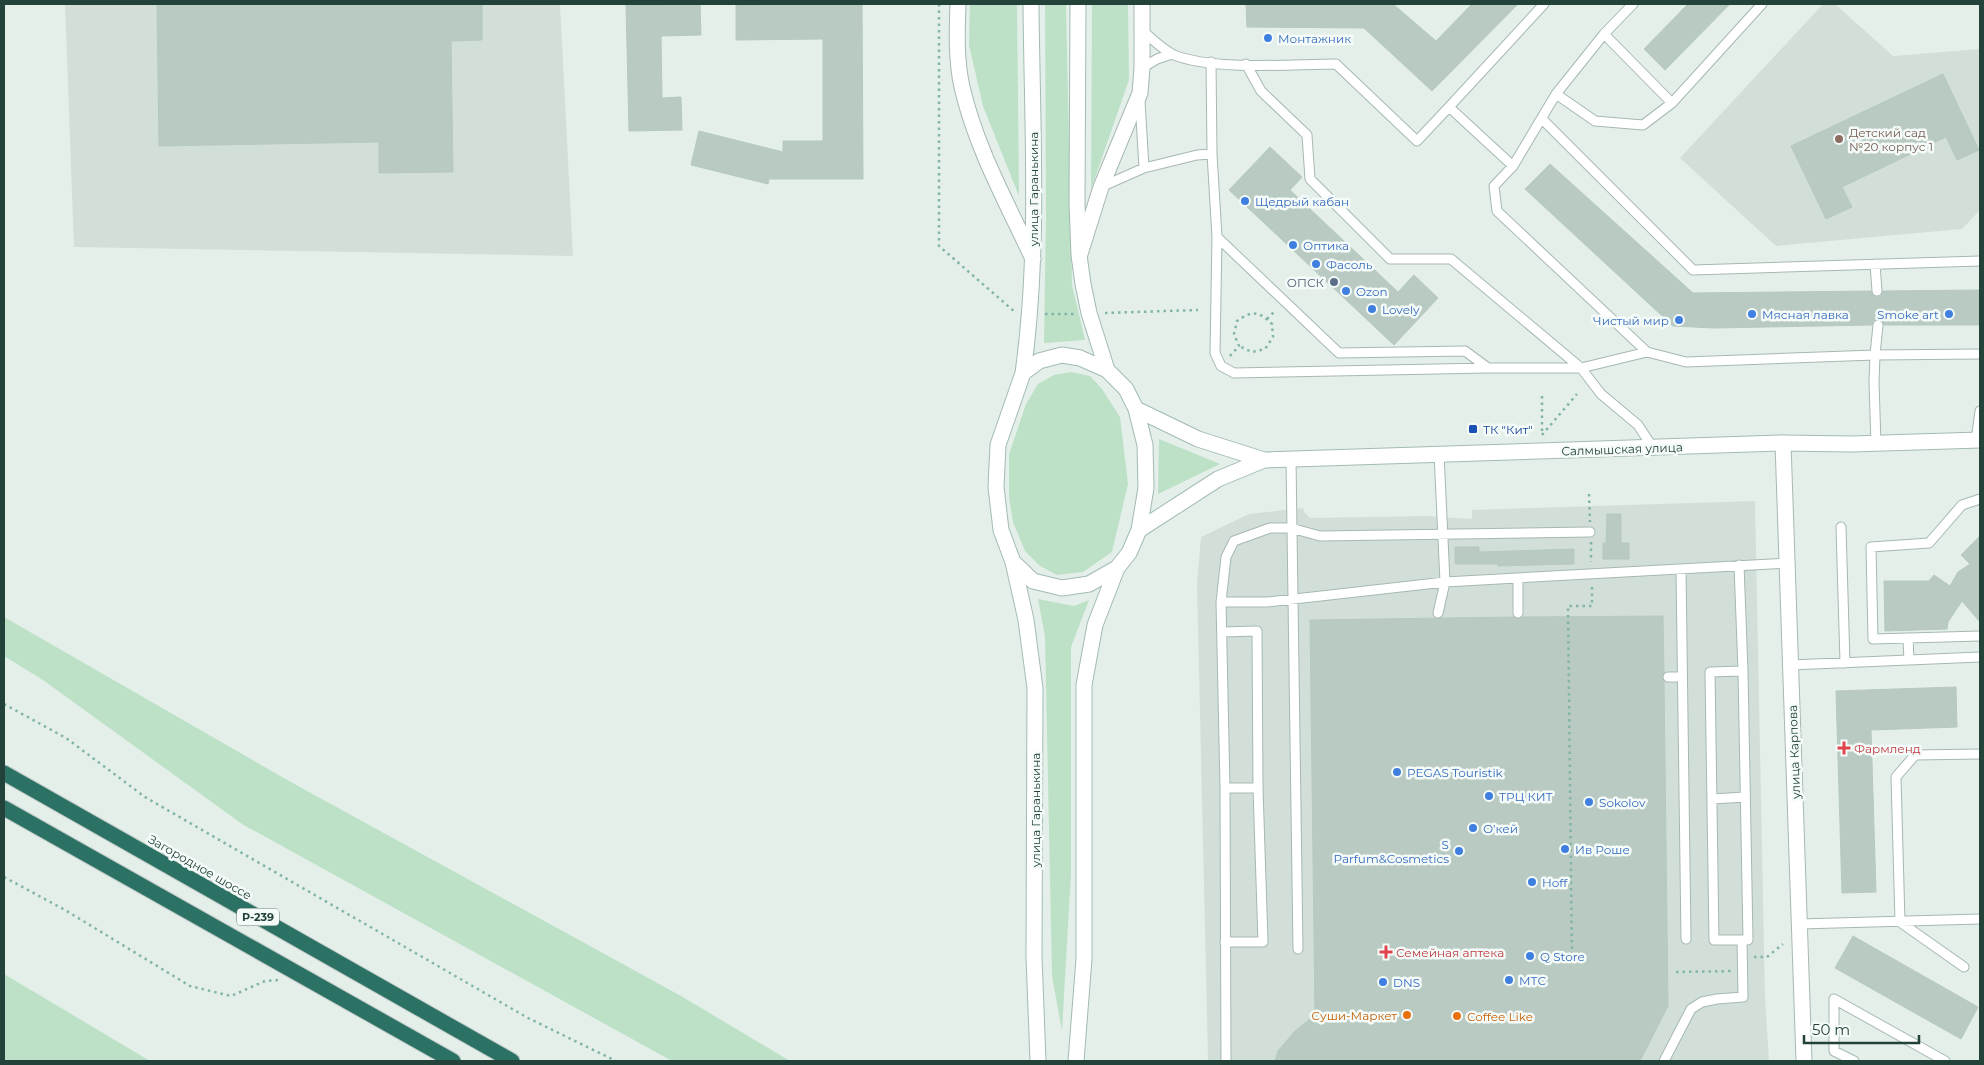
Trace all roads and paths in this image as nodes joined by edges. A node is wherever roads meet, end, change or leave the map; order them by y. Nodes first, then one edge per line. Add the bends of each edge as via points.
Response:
1 (958, 4) edge
2 (1031, 4) edge
3 (1078, 4) edge
4 (1142, 4) edge
5 (1544, 4) edge
6 (1633, 4) edge
7 (1762, 4) edge
8 (1143, 31) junction
9 (1604, 34) junction
10 (1172, 54) junction
11 (1211, 62) junction
12 (1246, 64) junction
13 (1142, 68) junction
14 (1140, 93) junction
15 (1556, 94) junction
16 (1672, 103) junction
17 (1449, 107) junction
18 (1542, 119) junction
19 (1212, 154) junction
20 (1513, 166) junction
21 (1144, 168) junction
22 (1101, 187) junction
23 (1216, 237) junction
24 (1079, 255) junction
25 (1033, 259) junction
26 (1980, 261) edge
27 (1875, 264) junction
28 (1877, 291) dead end
29 (1878, 325) dead end
30 (1240, 346) junction
31 (1647, 352) junction
32 (1980, 354) edge
33 (1875, 355) junction
34 (1221, 366) junction
35 (1488, 368) junction
36 (1580, 368) junction
37 (1107, 370) junction
38 (1023, 374) junction
39 (1577, 394) dead end
40 (1542, 396) dead end
41 (1136, 409) junction
42 (1980, 411) edge
43 (1978, 440) edge
44 (1783, 443) junction
45 (1876, 444) junction
46 (1653, 448) junction
47 (1439, 453) junction
48 (1291, 459) junction
49 (1264, 460) junction
50 (1589, 494) dead end
51 (1980, 499) edge
52 (1590, 515) dead end
53 (1841, 527) dead end
54 (1291, 528) junction
55 (1139, 530) junction
56 (1590, 532) dead end
57 (1443, 533) junction
58 (1013, 562) junction
59 (1787, 563) junction
60 (1738, 565) junction
61 (1116, 568) junction
62 (1681, 569) junction
63 (1518, 578) junction
64 (1445, 582) junction
65 (1294, 598) junction
66 (1221, 602) junction
67 (1438, 613) dead end
68 (1518, 613) dead end
69 (1569, 615) dead end
70 (1222, 632) junction
71 (1980, 636) edge
72 (1908, 638) junction
73 (1980, 657) edge
74 (1909, 660) junction
75 (1845, 663) junction
76 (1790, 665) junction
77 (1743, 671) junction
78 (1668, 677) dead end
79 (1682, 677) junction
80 (4, 704) edge
81 (1980, 754) edge
82 (4, 773) edge
83 (1225, 788) junction
84 (1258, 788) junction
85 (1745, 797) junction
86 (1712, 799) junction
87 (4, 808) edge
88 (4, 878) edge
89 (1980, 919) edge
90 (1900, 922) junction
91 (1800, 924) junction
92 (1686, 939) dead end
93 (1742, 940) junction
94 (1225, 942) junction
95 (1782, 944) dead end
96 (1298, 948) dead end
97 (1742, 957) junction
98 (1572, 962) dead end
99 (1964, 967) dead end
100 (1742, 971) junction
101 (1676, 972) dead end
102 (281, 980) dead end
103 (453, 1061) edge
104 (512, 1061) edge
105 (616, 1061) edge
106 (1038, 1061) edge
107 (1076, 1061) edge
108 (1226, 1061) edge
109 (1664, 1061) edge
110 (1804, 1061) edge
111 (1854, 1061) edge
112 (1945, 1061) edge

1 - 25 main road via 961,86 975,133
2 - 25 main road, улица Гаранькина
3 - 24 main road
4 - 8 main road
5 - 17 lane
6 - 9 lane
7 - 16 lane
8 - 10 lane
8 - 13 main road
9 - 15 lane
9 - 16 lane
10 - 11 lane
10 - 13 lane
11 - 12 lane
11 - 19 lane
12 - 17 lane via 1336,64 1417,141
12 - 36 lane via 1261,91 1307,135 1310,179 1390,258 1451,259
13 - 14 main road
14 - 21 lane
14 - 22 main road
15 - 16 lane via 1595,121 1643,125
15 - 18 lane
17 - 20 lane
18 - 20 lane
18 - 27 lane via 1693,270
19 - 21 lane
19 - 23 lane
20 - 31 lane via 1494,186 1497,211
21 - 22 lane
22 - 24 main road
23 - 34 lane via 1215,353
23 - 35 lane via 1339,353 1465,351
24 - 37 main road via 1089,313
25 - 38 main road, улица Гаранькина
26 - 27 lane
27 - 28 lane
29 - 33 lane
30 - 30 path via 1252,352 1265,349 1273,338 1272,324 1262,314 1248,313 1237,321 1234,334
30 - 34 path
31 - 33 lane via 1686,362
31 - 36 lane
32 - 33 lane
33 - 45 lane
34 - 35 lane via 1234,373
35 - 36 lane
36 - 46 lane via 1601,394 1638,425
37 - 38 main road via 1080,358 1062,355 1039,361
37 - 41 main road via 1126,389
38 - 58 main road, улица Гаранькина via 998,445 996,487 1001,530
39 - 40 path via 1542,435
41 - 49 main road, Салмышская улица via 1198,439
41 - 55 main road via 1145,445 1146,488
42 - 43 lane
43 - 45 main road, Салмышская улица
44 - 45 main road, Салмышская улица
44 - 46 main road, Салмышская улица
44 - 59 main road, улица Карпова
46 - 47 main road, Салмышская улица
47 - 48 main road, Салмышская улица
47 - 57 lane
48 - 49 main road, Салмышская улица
48 - 54 lane
49 - 55 main road, Салмышская улица via 1218,479
50 - 52 path
51 - 72 lane via 1962,505 1929,543 1871,548 1873,639
53 - 75 lane
54 - 57 lane via 1320,536
54 - 65 lane
54 - 66 lane via 1270,528 1234,541 1226,557
55 - 61 main road via 1129,553
56 - 57 lane
57 - 64 lane
58 - 61 main road via 1033,580 1062,588 1089,584
58 - 106 main road, улица Гаранькина via 1026,620 1035,688 1034,957
59 - 60 lane
59 - 76 main road, улица Карпова
60 - 62 lane
60 - 77 lane
61 - 107 main road via 1095,625 1084,685 1084,959
62 - 63 lane
62 - 79 lane
63 - 64 lane
63 - 68 lane
64 - 65 lane
64 - 67 lane
65 - 66 lane via 1268,602
65 - 96 lane
66 - 70 lane
69 - 98 path
70 - 83 lane
70 - 84 lane via 1257,631
71 - 72 lane
72 - 74 lane
73 - 74 lane
74 - 75 lane
75 - 76 lane
76 - 91 main road, улица Карпова
77 - 85 lane
77 - 86 lane via 1710,672
78 - 79 lane
79 - 92 lane
80 - 105 path via 66,738 153,802 528,1018
81 - 90 lane via 1915,755 1896,776
82 - 104 highway, Загородное шоссе / Р-239
83 - 84 lane
83 - 94 lane
84 - 94 lane via 1263,942
85 - 86 lane
85 - 93 lane via 1748,940
86 - 93 lane via 1714,940
87 - 103 highway, Р-239
88 - 102 path via 65,910 190,986 231,996 265,981
89 - 90 lane
90 - 91 lane
90 - 99 lane
91 - 110 main road, улица Карпова
93 - 97 lane
94 - 108 lane
95 - 97 path via 1767,956
97 - 100 lane
100 - 101 path
100 - 109 lane via 1744,997 1702,1002 1691,1009
111 - 112 lane via 1834,1051 1834,999

